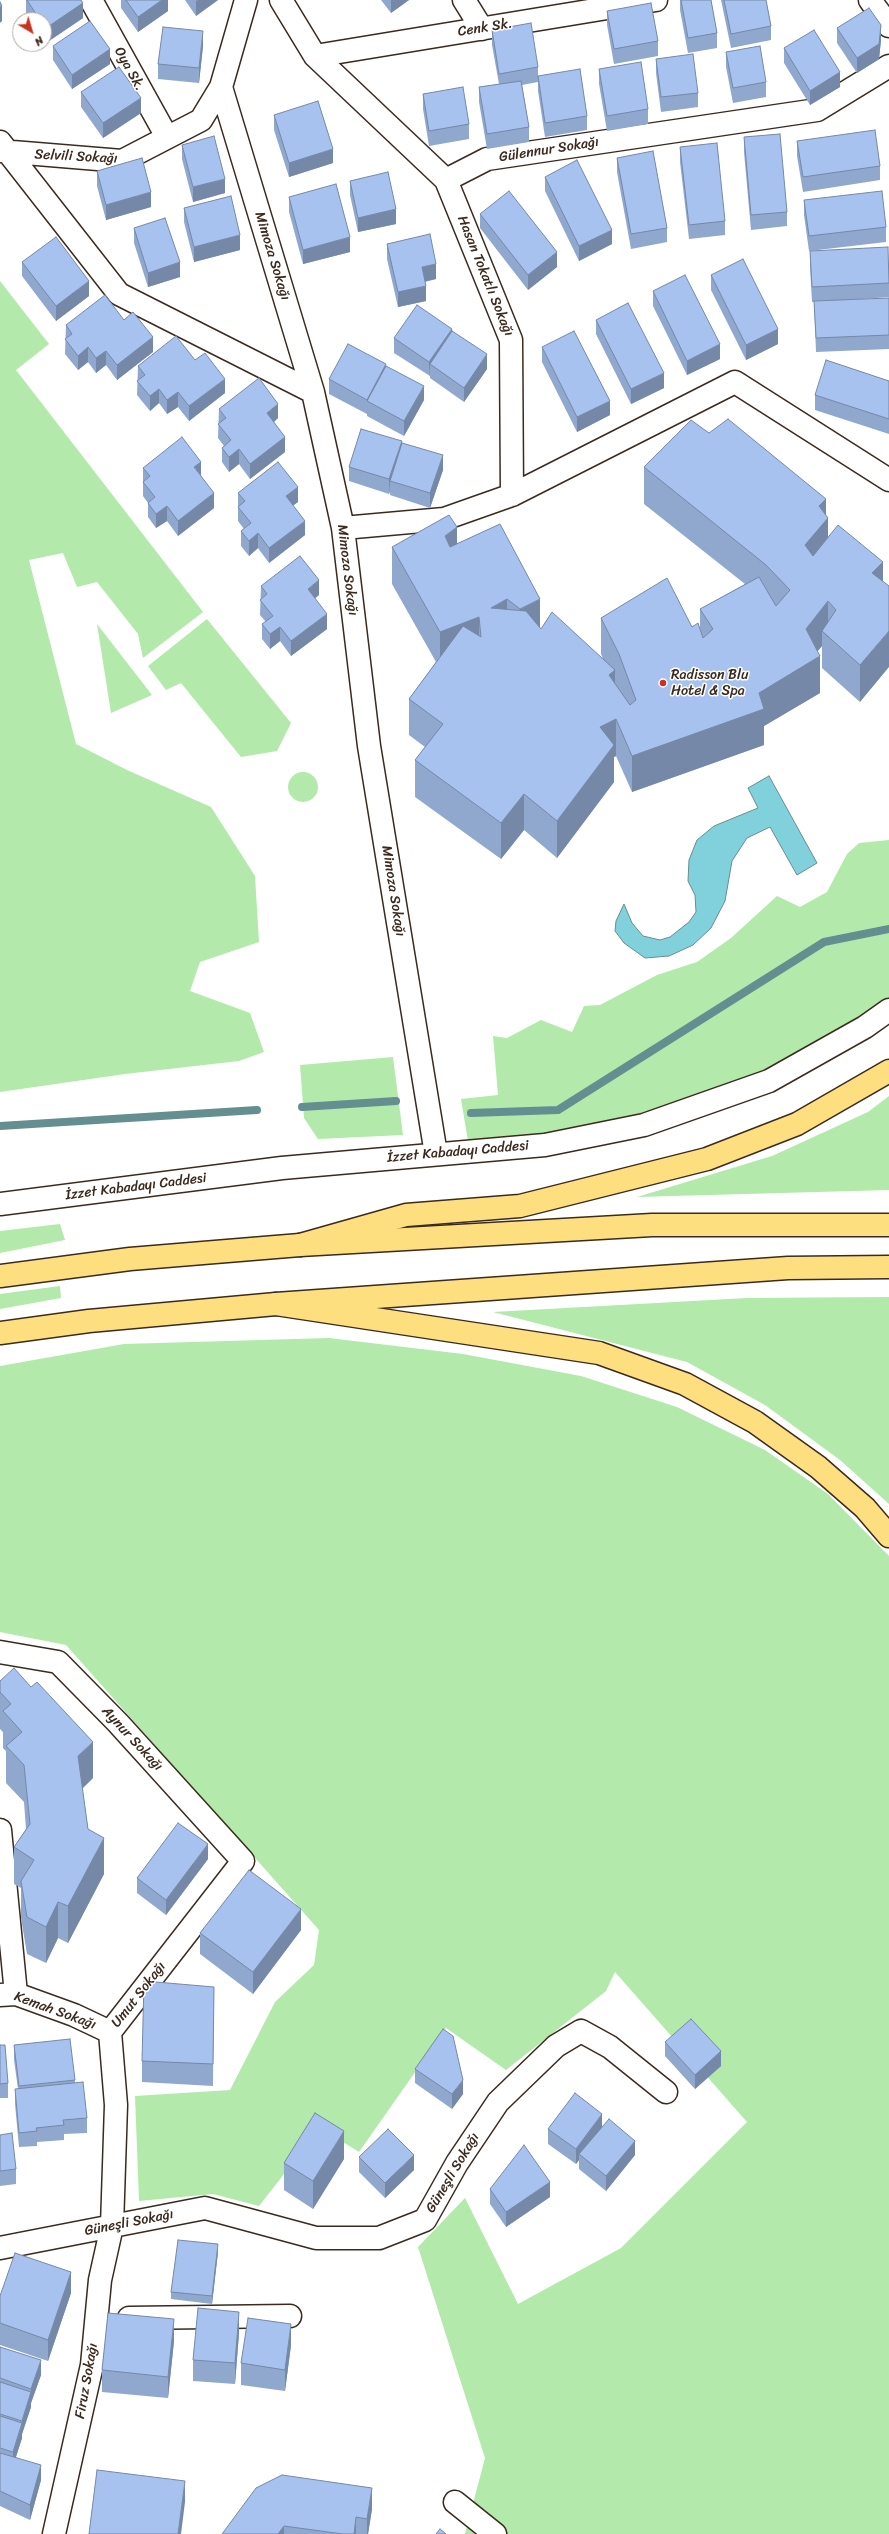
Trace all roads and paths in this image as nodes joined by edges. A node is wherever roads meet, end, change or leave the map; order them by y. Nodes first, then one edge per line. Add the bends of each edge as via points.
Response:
1 (91, 0) edge
2 (246, 0) edge
3 (281, 0) edge
4 (464, 0) edge
5 (656, 0) edge
6 (870, 0) edge
7 (889, 26) edge
8 (482, 29) junction
9 (315, 56) junction
10 (889, 66) edge
11 (221, 87) junction
12 (167, 137) junction
13 (2, 148) edge
14 (446, 180) junction
15 (313, 392) junction
16 (889, 480) edge
17 (512, 495) junction
18 (343, 528) junction
19 (889, 1010) edge
20 (889, 1071) edge
21 (436, 1154) junction
22 (0, 1204) edge
23 (889, 1225) edge
24 (300, 1246) junction
25 (889, 1267) edge
26 (0, 1276) edge
27 (276, 1304) junction
28 (0, 1332) edge
29 (889, 1536) edge
30 (0, 1652) edge
31 (0, 1830) edge
32 (243, 1861) joint
33 (8, 1994) edge
34 (110, 2032) junction
35 (666, 2092) dead end
36 (112, 2226) junction
37 (0, 2248) edge
38 (290, 2316) dead end
39 (97, 2318) junction
40 (455, 2502) dead end
41 (54, 2534) edge
42 (495, 2534) edge

1 - 12 street, Oya Sk.
2 - 11 street
3 - 9 street
4 - 8 street
5 - 8 street, Cenk Sk.
6 - 7 street
8 - 9 street, Cenk Sk.
9 - 14 street
10 - 14 street, Gülennur Sokağı via 817,110 487,159
11 - 12 street, Selvili Sokağı via 201,120
11 - 15 street, Mimoza Sokağı
12 - 13 street, Selvili Sokağı via 122,161
13 - 15 street via 119,294
14 - 17 street, Hasan Tokatlı Sokağı via 512,340
15 - 18 street, Mimoza Sokağı
16 - 17 street via 735,382
17 - 18 street via 444,519
18 - 21 street, Mimoza Sokağı via 369,746
19 - 21 street, İzzet Kabadayı Caddesi via 865,1027 769,1081 644,1125 545,1145
20 - 24 main road via 797,1124 706,1158 520,1206 406,1215
21 - 22 street, İzzet Kabadayı Caddesi via 282,1168
23 - 24 main road via 652,1225
24 - 26 main road via 130,1259
25 - 27 main road via 788,1268
27 - 28 main road
27 - 29 main road via 599,1353 684,1384 755,1422 818,1467 865,1508
30 - 32 street, Aynur Sokağı via 58,1662
31 - 33 street
32 - 34 street, Umut Sokağı
33 - 34 street, Kemah Sokağı via 74,2015
34 - 36 street, Umut Sokağı via 116,2106
35 - 36 street, Güneşli Sokağı via 610,2047 581,2031 556,2046 498,2102 457,2162 425,2220 379,2238 316,2238 205,2208
36 - 37 street, Güneşli Sokağı
36 - 39 street, Firuz Sokağı via 100,2280
38 - 39 street
39 - 41 street, Firuz Sokağı via 92,2366
40 - 42 street

